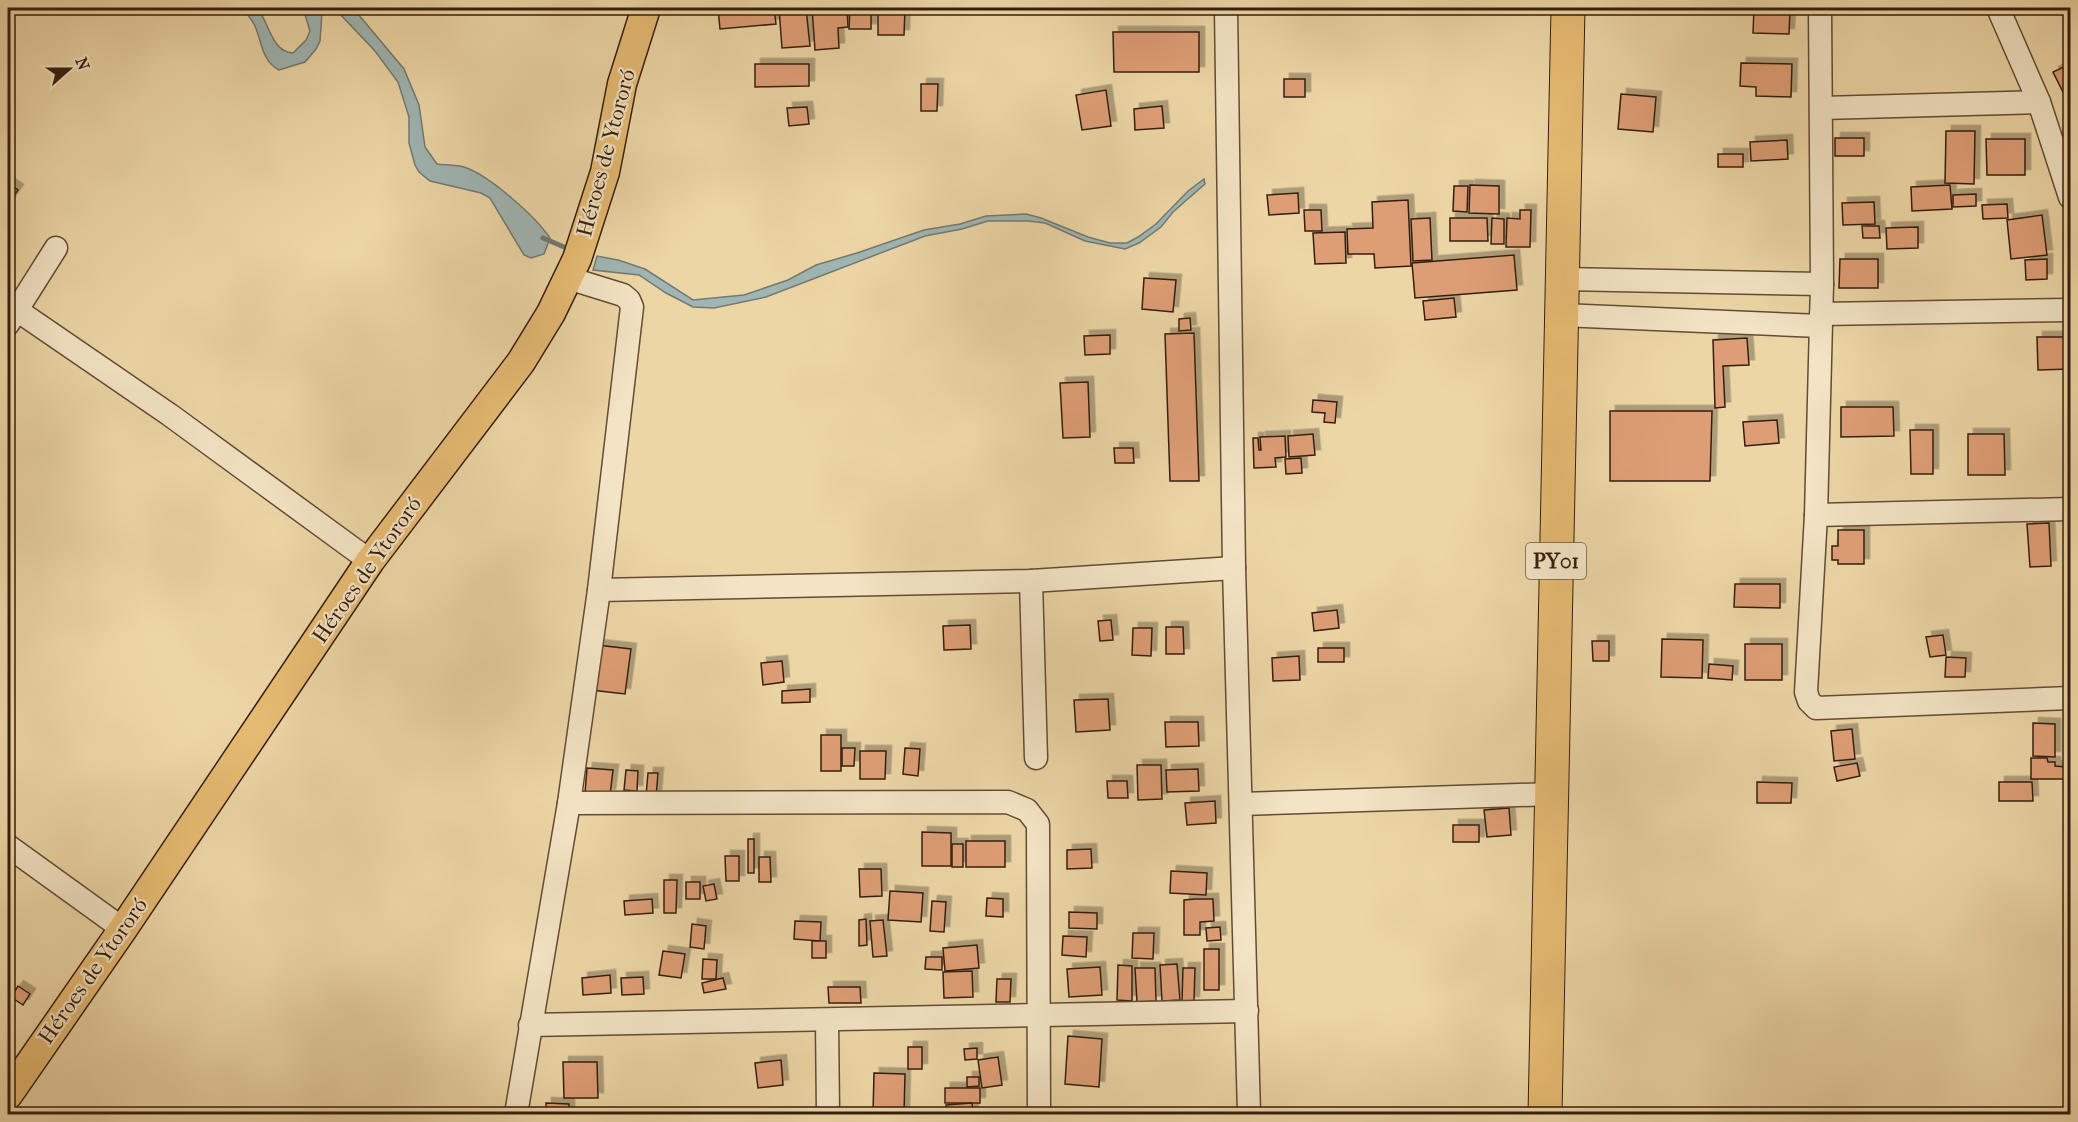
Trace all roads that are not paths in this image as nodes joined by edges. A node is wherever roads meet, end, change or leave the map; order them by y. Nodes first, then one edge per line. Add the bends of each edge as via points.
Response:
1 (646, 8) edge
2 (1226, 8) edge
3 (1568, 8) edge
4 (1820, 8) edge
5 (1998, 8) edge
6 (2039, 102) junction
7 (1822, 108) junction
8 (2070, 197) edge
9 (56, 248) dead end
10 (573, 269) junction
11 (1563, 279) junction
12 (1822, 284) junction
13 (2070, 310) edge
14 (10, 313) edge
15 (1561, 315) junction
16 (1820, 320) junction
17 (2070, 509) edge
18 (1816, 515) junction
19 (370, 561) junction
20 (1234, 568) junction
21 (1031, 580) junction
22 (599, 590) junction
23 (2070, 698) edge
24 (1036, 759) dead end
25 (1552, 794) junction
26 (570, 803) junction
27 (1242, 804) junction
28 (8, 846) edge
29 (123, 929) junction
30 (1247, 1011) junction
31 (1039, 1013) junction
32 (827, 1020) junction
33 (530, 1025) junction
34 (8, 1095) edge
35 (516, 1114) edge
36 (828, 1114) edge
37 (1039, 1114) edge
38 (1249, 1114) edge
39 (1545, 1114) edge

1 - 10 main road, Héroes de Ytororó via 622,84 605,172
2 - 20 street
3 - 11 highway, PY01
4 - 7 street
5 - 6 street
6 - 7 street
6 - 8 street
7 - 12 street
9 - 14 street
10 - 19 main road, Héroes de Ytororó via 521,362
10 - 22 street via 623,295 632,307
11 - 12 street
11 - 15 highway, PY01
12 - 16 street
13 - 16 street
14 - 19 street via 170,415
15 - 16 street
15 - 25 highway, PY01
16 - 18 street
17 - 18 street
18 - 23 street via 1806,692 1816,708
19 - 29 main road, Héroes de Ytororó
20 - 21 street
20 - 27 street
21 - 22 street
21 - 24 street
22 - 26 street
25 - 27 street
25 - 39 highway, PY01
26 - 31 street via 1008,802 1027,810 1038,824
26 - 33 street
27 - 30 street
28 - 29 street
29 - 34 main road, Héroes de Ytororó
30 - 31 street
30 - 38 street
31 - 32 street
31 - 37 street
32 - 33 street
32 - 36 street
33 - 35 street

